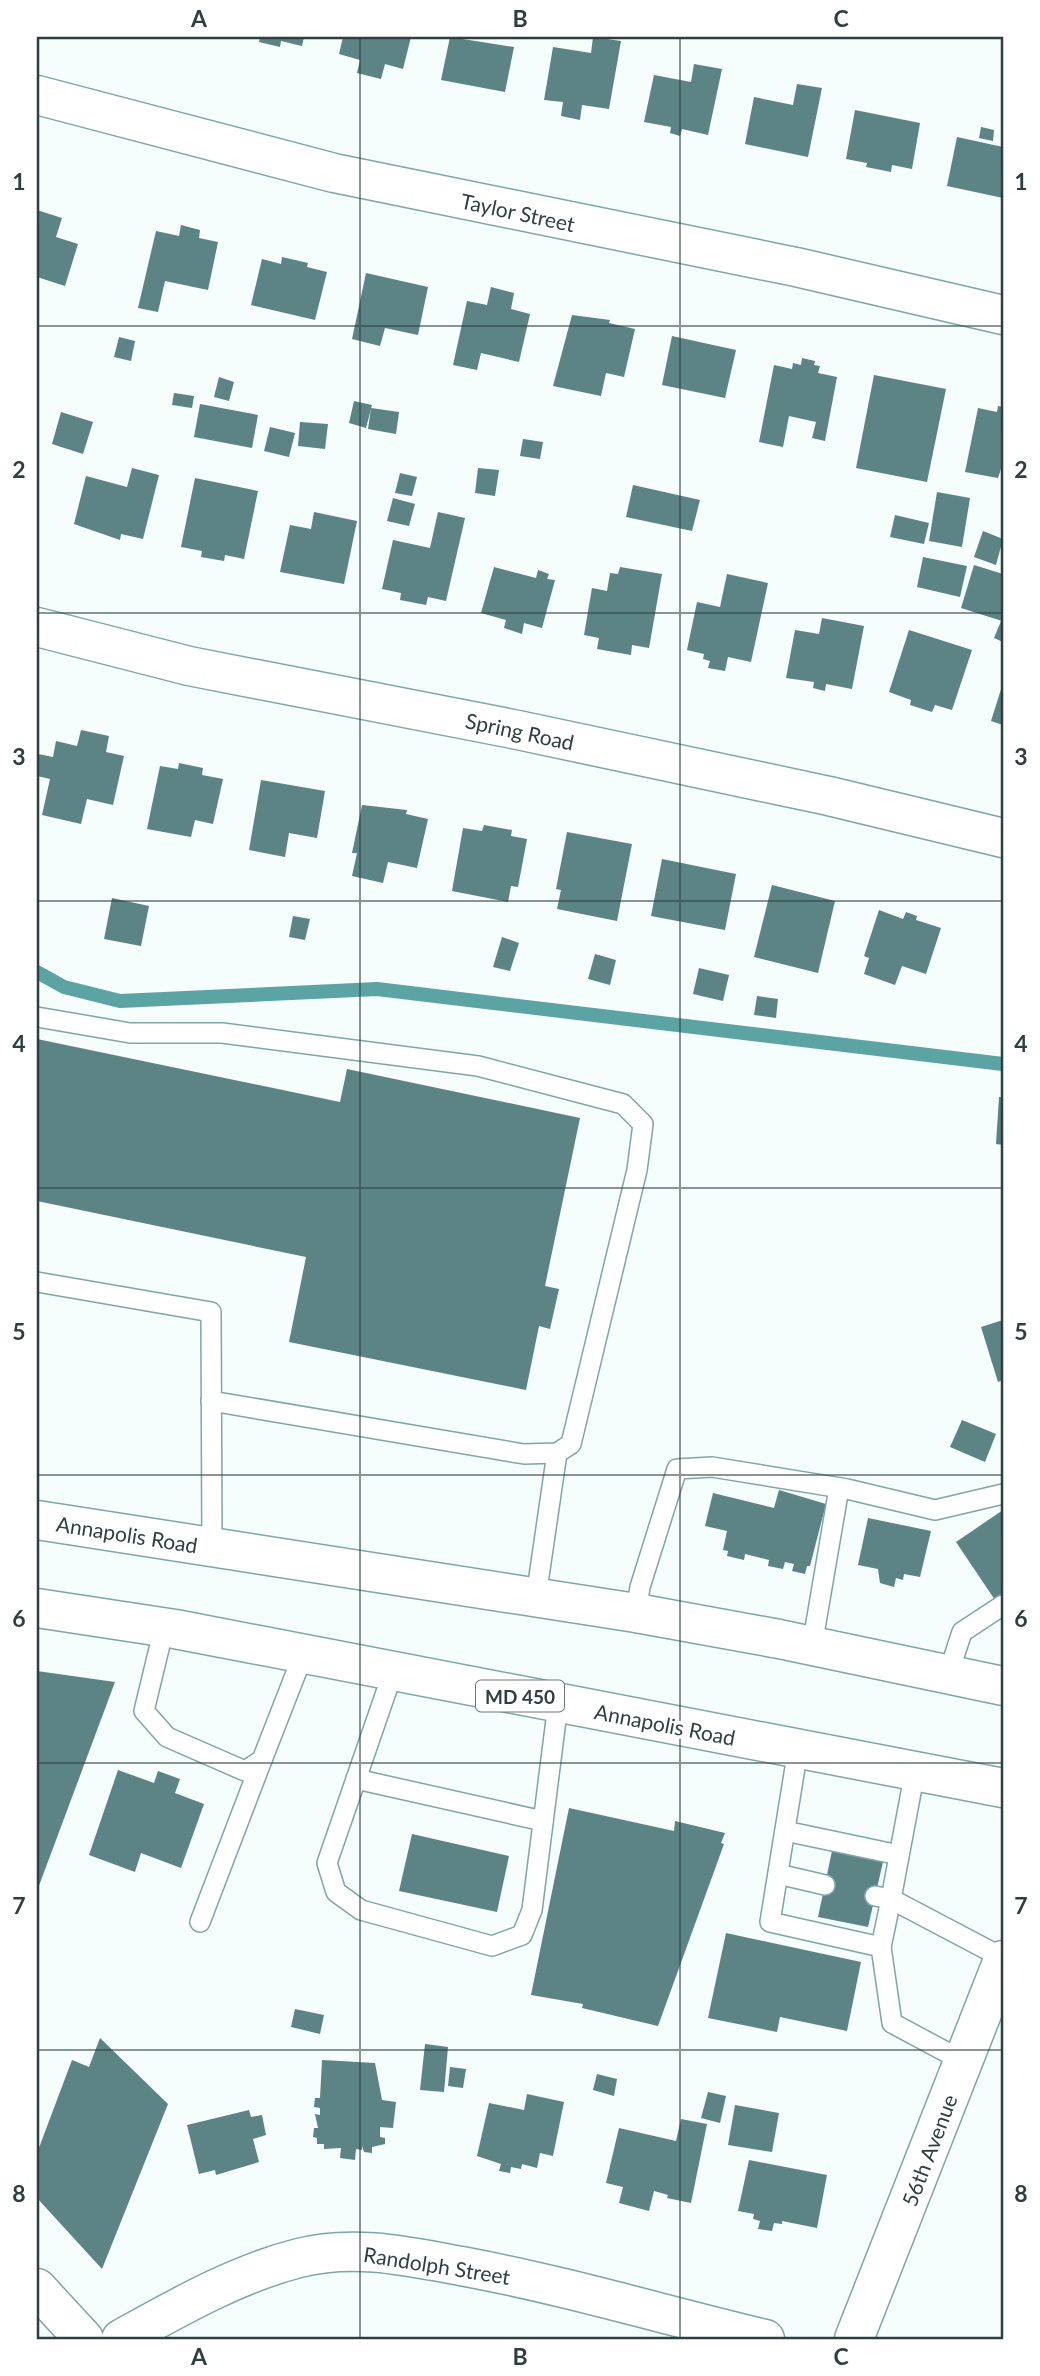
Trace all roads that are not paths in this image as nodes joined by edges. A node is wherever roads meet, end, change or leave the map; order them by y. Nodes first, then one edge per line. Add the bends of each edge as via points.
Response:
1 (37, 95) edge
2 (1003, 315) edge
3 (37, 627) edge
4 (1003, 838) edge
5 (37, 1017) edge
6 (37, 1282) edge
7 (211, 1401) junction
8 (557, 1453) junction
9 (839, 1488) junction
10 (1003, 1494) edge
11 (37, 1520) edge
12 (212, 1548) junction
13 (536, 1597) junction
14 (1003, 1605) edge
15 (37, 1608) edge
16 (636, 1613) junction
17 (164, 1628) junction
18 (811, 1646) junction
19 (303, 1655) junction
20 (393, 1672) junction
21 (948, 1675) junction
22 (1003, 1686) edge
23 (558, 1704) junction
24 (798, 1749) junction
25 (262, 1760) junction
26 (915, 1771) junction
27 (356, 1779) junction
28 (1003, 1788) edge
29 (543, 1821) junction
30 (785, 1831) junction
31 (899, 1855) junction
32 (778, 1874) junction
33 (825, 1885) dead end
34 (883, 1897) junction
35 (201, 1922) dead end
36 (881, 1947) junction
37 (1003, 1959) edge
38 (963, 2062) junction
39 (37, 2288) edge
40 (84, 2339) edge
41 (121, 2339) edge
42 (765, 2339) edge
43 (854, 2339) edge

1 - 2 street, Taylor Street via 334,173 796,267
3 - 4 street, Spring Road via 189,666 829,796
5 - 8 lane via 130,1033 222,1033 478,1066 623,1104 643,1124 637,1170 571,1444
6 - 7 lane via 211,1311
7 - 8 lane via 524,1454
7 - 12 lane
8 - 13 lane
9 - 10 lane via 936,1510
9 - 16 lane via 712,1466 677,1469
9 - 18 lane
11 - 12 street, Annapolis Road
12 - 13 street, Annapolis Road
13 - 16 street, Annapolis Road
14 - 21 lane via 962,1632
15 - 17 street, Annapolis Road / MD 450
16 - 18 street, Annapolis Road
17 - 19 street, Annapolis Road / MD 450
17 - 25 lane via 144,1711 167,1737 245,1771
18 - 21 street, Annapolis Road
19 - 20 street, Annapolis Road / MD 450
19 - 25 lane
20 - 23 street, Annapolis Road / MD 450
20 - 27 lane
21 - 22 street, Annapolis Road
23 - 24 street, Annapolis Road / MD 450
23 - 29 lane
24 - 26 street, Annapolis Road / MD 450
24 - 30 lane
25 - 35 lane
26 - 28 street, Annapolis Road / MD 450
26 - 31 lane
27 - 29 lane
27 - 29 lane via 327,1863 336,1892 361,1910 492,1946 522,1935 531,1910
30 - 31 lane
30 - 32 lane
31 - 34 lane
32 - 33 lane
32 - 36 lane via 770,1923
34 - 36 lane
34 - 37 lane
36 - 38 lane via 892,2024
37 - 38 street, 56th Avenue
38 - 43 street, 56th Avenue
39 - 40 street
41 - 42 street, Randolph Street via 256,2272 300,2258 373,2251 563,2288

